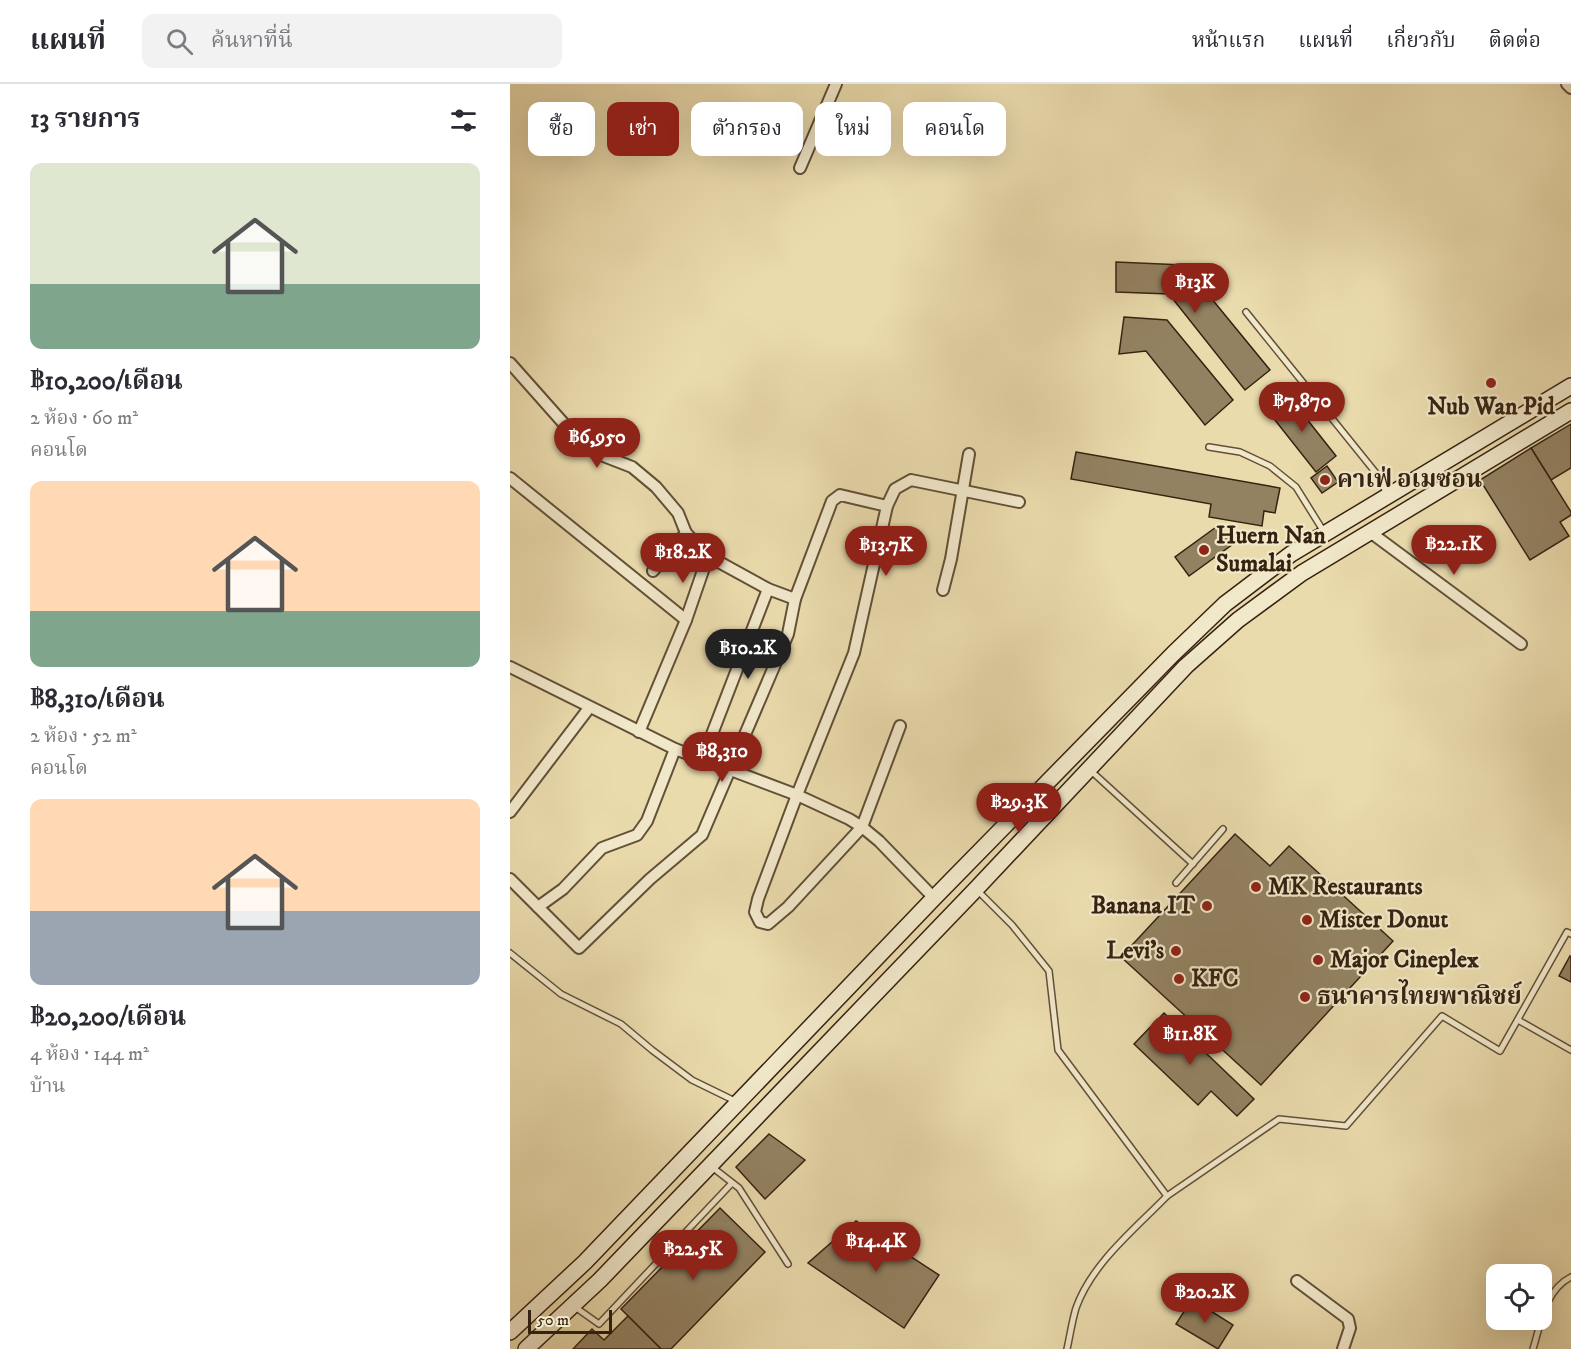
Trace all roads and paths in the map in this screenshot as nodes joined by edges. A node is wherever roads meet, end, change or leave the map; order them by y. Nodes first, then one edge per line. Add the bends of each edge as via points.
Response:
1 (836, 84) edge
2 (1567, 84) edge
3 (1571, 88) edge
4 (800, 168) dead end
5 (1246, 312) dead end
6 (510, 363) edge
7 (1571, 386) edge
8 (1571, 411) edge
9 (1209, 447) dead end
10 (969, 454) dead end
11 (510, 478) edge
12 (963, 491) junction
13 (1387, 496) junction
14 (1019, 502) dead end
15 (887, 506) junction
16 (1370, 532) junction
17 (686, 533) junction
18 (1325, 534) junction
19 (708, 556) junction
20 (653, 571) dead end
21 (768, 589) junction
22 (943, 590) dead end
23 (795, 599) junction
24 (686, 620) junction
25 (1521, 644) dead end
26 (510, 667) edge
27 (589, 708) junction
28 (900, 726) dead end
29 (639, 732) junction
30 (675, 748) junction
31 (702, 760) junction
32 (1089, 769) junction
33 (730, 771) junction
34 (797, 795) junction
35 (510, 812) edge
36 (862, 827) junction
37 (1223, 829) dead end
38 (1193, 864) junction
39 (510, 879) edge
40 (1176, 883) dead end
41 (976, 889) junction
42 (934, 898) junction
43 (538, 907) junction
44 (1571, 934) edge
45 (510, 953) edge
46 (1518, 1020) junction
47 (1571, 1050) edge
48 (738, 1102) junction
49 (710, 1165) junction
50 (732, 1183) junction
51 (1167, 1196) junction
52 (788, 1264) dead end
53 (1571, 1277) edge
54 (1297, 1281) dead end
55 (574, 1306) junction
56 (510, 1332) edge
57 (526, 1349) edge
58 (1067, 1349) edge
59 (1343, 1349) edge
60 (1533, 1349) edge

1 - 4 street
2 - 3 street
5 - 13 lane via 1380,478
6 - 17 street via 581,443 632,467 656,487 678,513
7 - 13 main road
8 - 16 main road
9 - 18 lane via 1240,452 1270,466 1296,487
10 - 12 street
11 - 24 street
12 - 14 street
12 - 15 street via 911,480 895,489
12 - 22 street
13 - 18 main road
15 - 23 street via 840,495 832,501
15 - 34 street via 854,653
16 - 25 street
16 - 32 main road via 1287,584 1221,634
17 - 19 street
17 - 20 street
18 - 42 main road via 1259,577 1208,620
19 - 21 street
19 - 24 street
21 - 23 street
21 - 31 street
23 - 33 street via 788,634
24 - 29 street
26 - 27 street
27 - 29 street
27 - 35 street
28 - 36 street
29 - 30 street
30 - 31 street
30 - 43 street via 647,821 637,836 602,848 562,889
31 - 33 street
32 - 38 lane
32 - 41 main road
33 - 34 street
33 - 43 street via 702,835 579,948
34 - 36 street
34 - 36 street via 758,899 756,917 765,925 788,907
36 - 42 street
37 - 38 lane
38 - 40 lane
39 - 43 street
41 - 49 main road
41 - 51 lane via 1049,971 1058,1050
42 - 48 main road
44 - 46 lane via 1567,932
45 - 48 lane via 561,994 621,1024 692,1080
46 - 47 lane
46 - 51 lane via 1500,1051 1442,1016 1346,1126 1279,1119
48 - 56 main road via 585,1262
49 - 50 lane
49 - 55 main road
50 - 52 lane
50 - 55 lane via 599,1324
51 - 58 lane via 1110,1255 1089,1283 1076,1308
53 - 60 lane via 1550,1296
54 - 59 street via 1348,1319 1350,1328
55 - 57 main road

